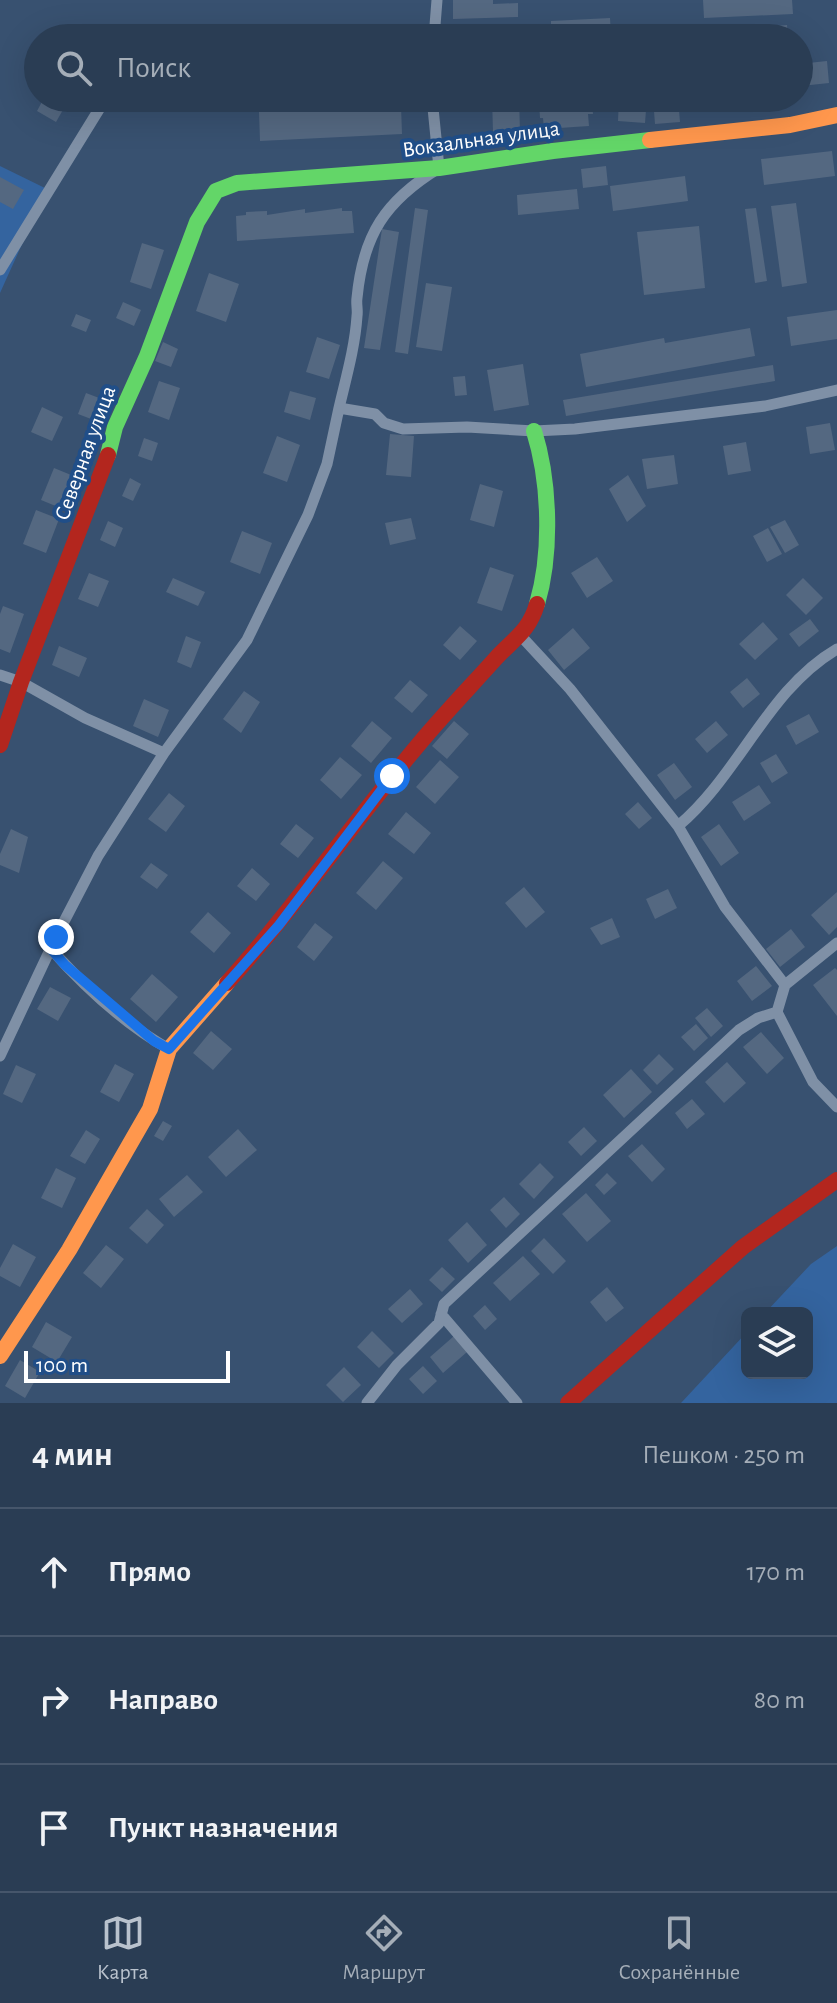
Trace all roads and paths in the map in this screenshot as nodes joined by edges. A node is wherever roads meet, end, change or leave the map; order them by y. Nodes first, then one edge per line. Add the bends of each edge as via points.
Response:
1 (437, 0) edge
2 (435, 24) edge
3 (97, 112) edge
4 (433, 112) edge
5 (837, 115) edge
6 (439, 168) junction
7 (225, 186) joint
8 (0, 270) edge
9 (837, 390) edge
10 (339, 408) junction
11 (534, 431) junction
12 (521, 636) junction
13 (837, 649) edge
14 (0, 675) edge
15 (21, 682) junction
16 (0, 745) edge
17 (164, 753) junction
18 (678, 826) junction
19 (837, 943) edge
20 (51, 949) junction
21 (785, 985) junction
22 (777, 1012) junction
23 (169, 1049) junction
24 (0, 1056) edge
25 (837, 1107) edge
26 (837, 1180) edge
27 (441, 1314) junction
28 (0, 1356) edge
29 (367, 1403) edge
30 (517, 1403) edge
31 (568, 1403) edge

1 - 2 street
3 - 8 street
4 - 6 street
5 - 6 street, Вокзальная улица
6 - 7 street, Вокзальная улица
6 - 10 street via 404,192 372,233
7 - 15 street, Северная улица via 209,199 197,222
9 - 11 street via 765,406
10 - 11 street via 375,414 403,429
10 - 17 street via 316,495 271,594 229,668
11 - 12 street via 546,491 544,579
12 - 18 street via 570,689
12 - 23 street via 419,744 279,925
13 - 18 street via 816,662 786,694 713,793
14 - 15 street
15 - 16 street, Северная улица
15 - 17 street
17 - 20 street via 98,856
18 - 21 street via 725,907
19 - 21 street
20 - 23 street via 110,1005
20 - 24 street
21 - 22 street
22 - 25 street via 813,1082
22 - 27 street via 739,1030 444,1304
23 - 28 street via 150,1109
26 - 31 street via 743,1247
27 - 29 street via 439,1323
27 - 30 street

